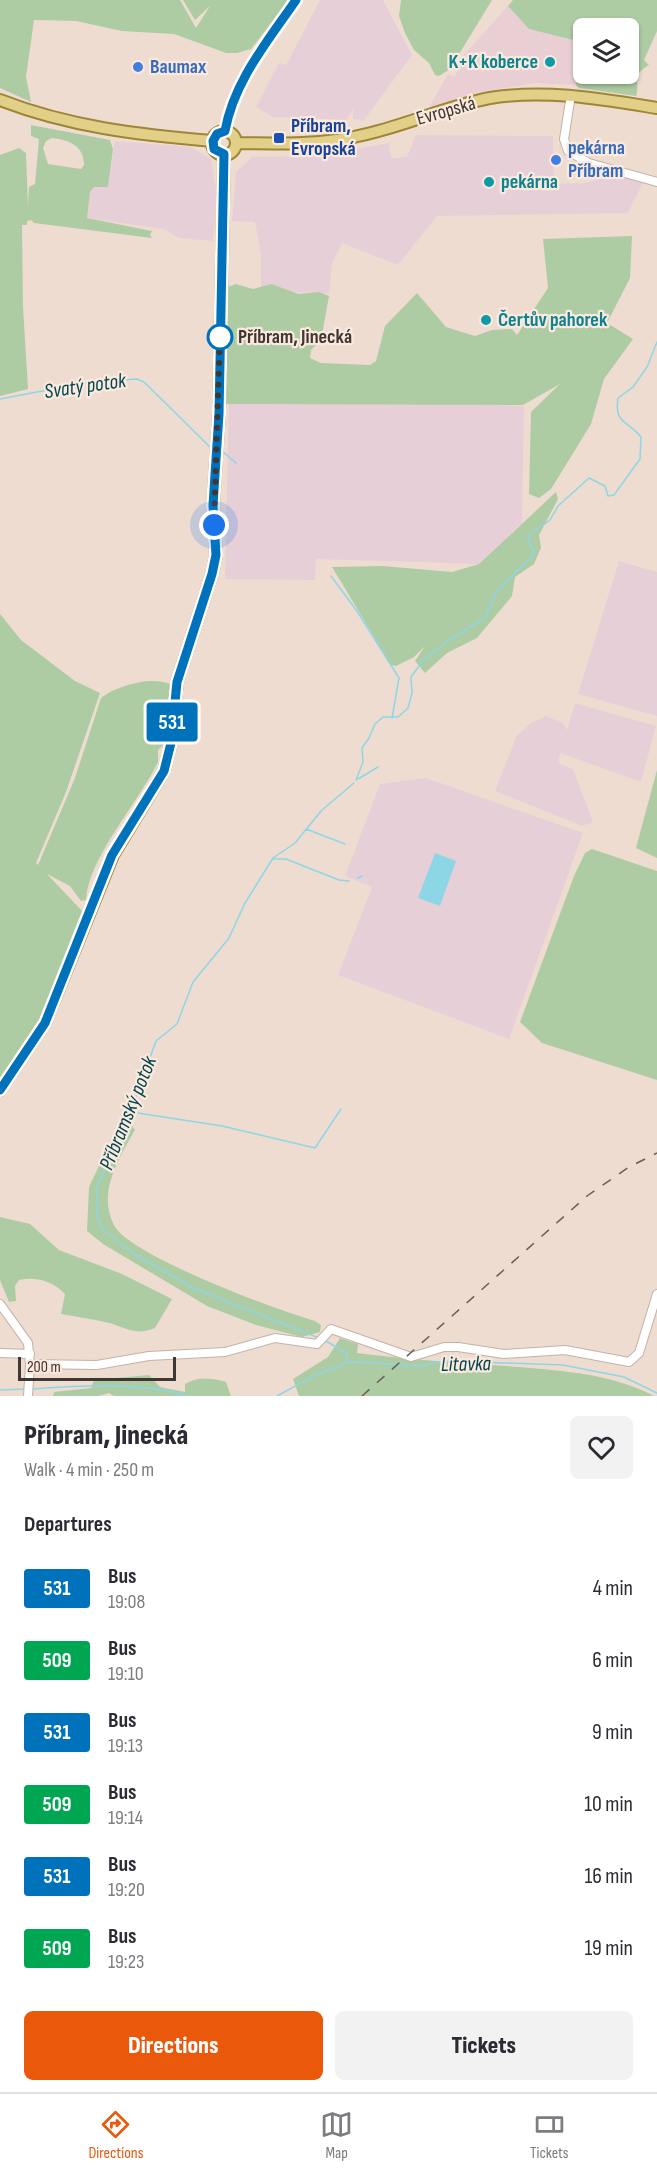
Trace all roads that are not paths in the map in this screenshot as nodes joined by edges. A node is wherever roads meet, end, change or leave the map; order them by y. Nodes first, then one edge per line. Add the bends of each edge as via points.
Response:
1 (296, 0) edge
2 (571, 95) junction
3 (0, 100) edge
4 (657, 108) edge
5 (225, 131) junction
6 (213, 141) junction
7 (236, 143) junction
8 (224, 154) junction
9 (657, 182) edge
10 (0, 1090) edge
11 (657, 1294) edge
12 (0, 1304) edge
13 (0, 1353) edge
14 (30, 1354) junction
15 (30, 1364) junction
16 (28, 1396) edge

1 - 5 street via 246,74
2 - 4 main road, Evropská
2 - 7 main road, Evropská via 490,98 338,140
2 - 9 street via 564,139 568,151 590,163
3 - 6 main road via 88,126
5 - 6 main road
5 - 7 main road via 232,134
6 - 8 main road via 214,149
7 - 8 main road via 231,152
8 - 10 main road via 219,414 213,505 216,555 212,574 177,682 164,771 112,855 45,1023
11 - 15 street via 639,1353 629,1362 565,1350 504,1354 458,1347 411,1357 328,1330 321,1339 309,1344 275,1338 225,1352 149,1356 107,1364
12 - 14 street via 22,1332
13 - 14 street
14 - 15 street
15 - 16 street

